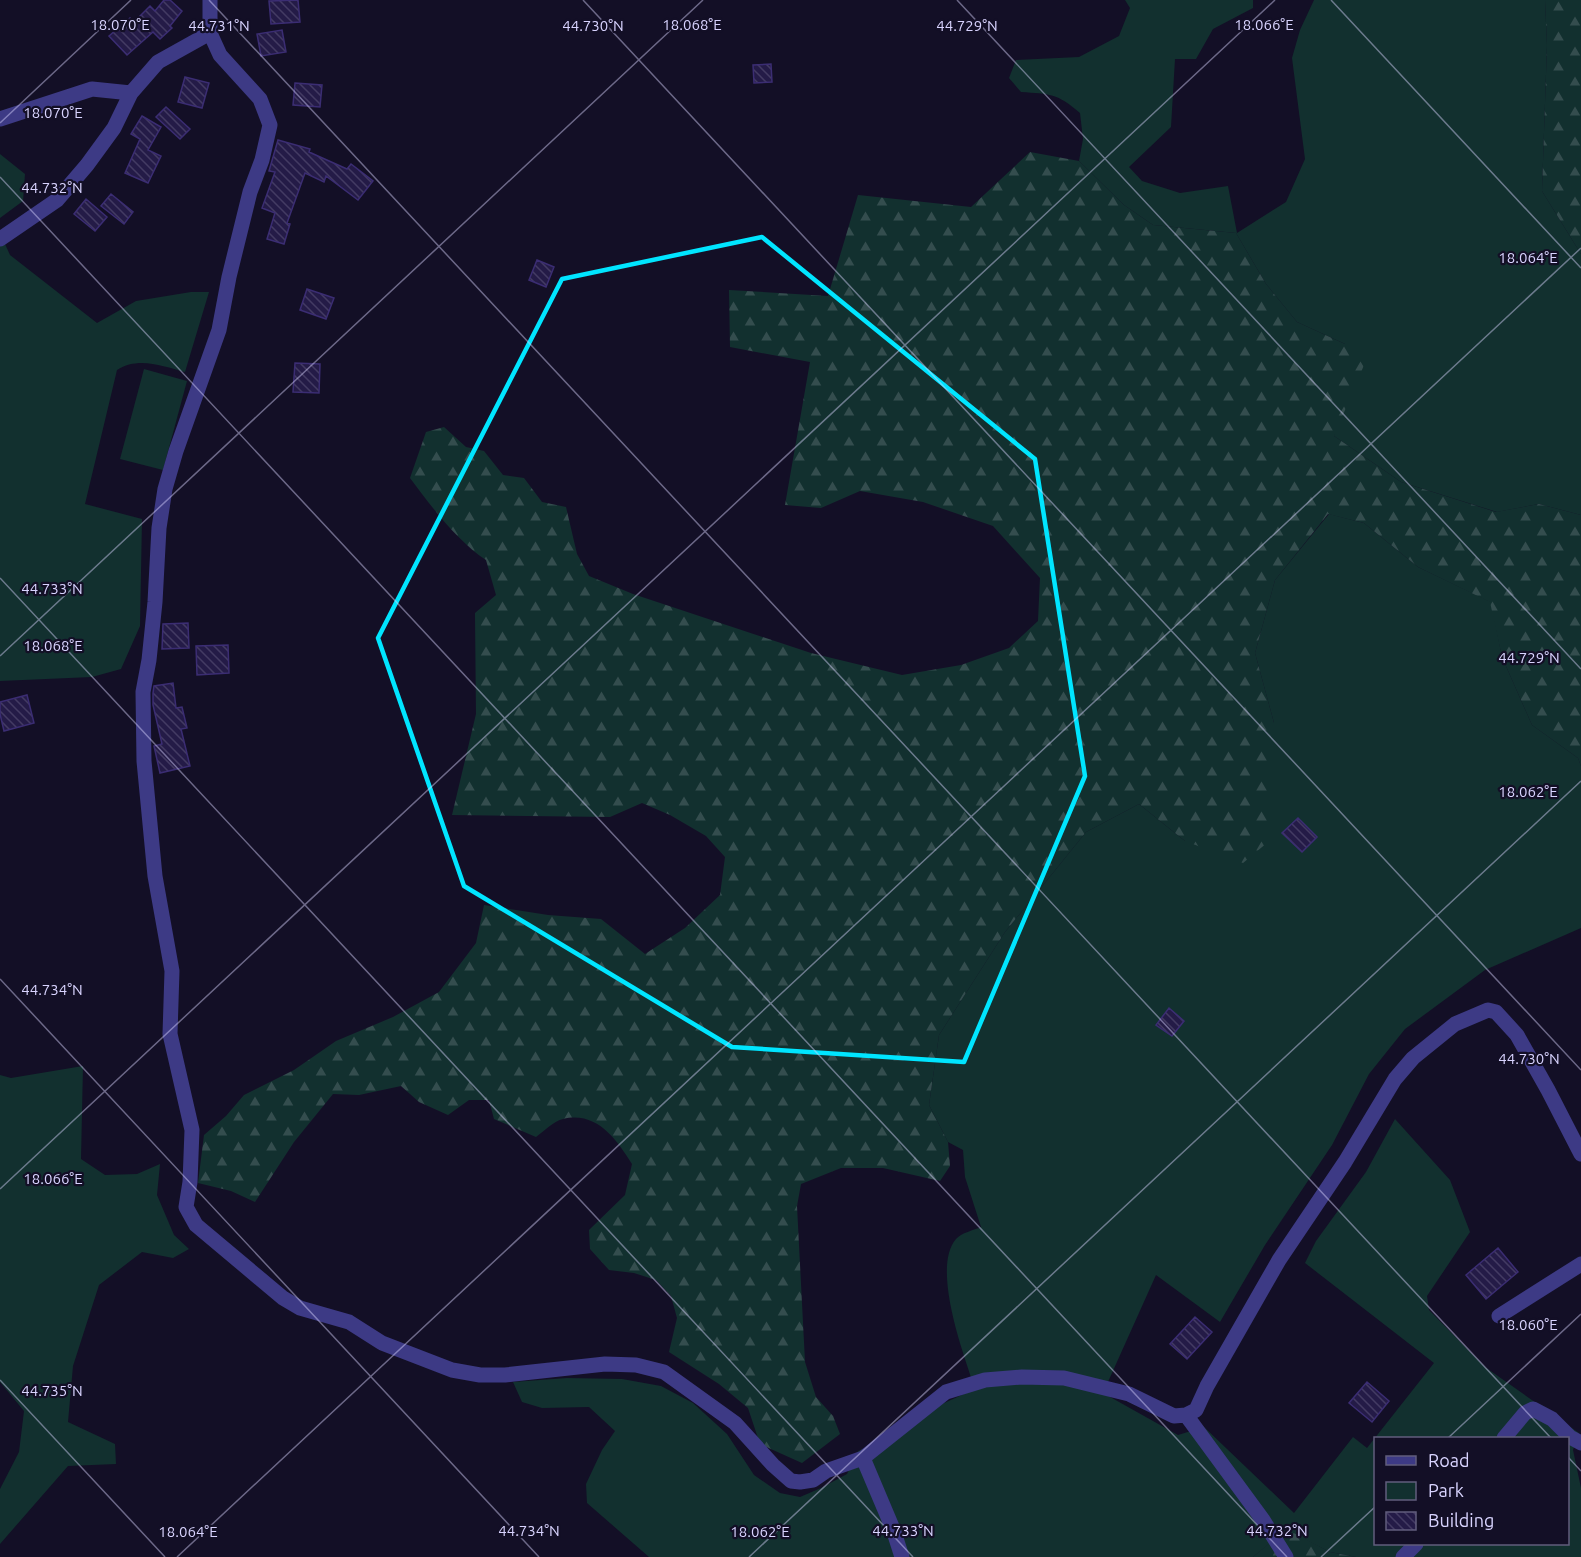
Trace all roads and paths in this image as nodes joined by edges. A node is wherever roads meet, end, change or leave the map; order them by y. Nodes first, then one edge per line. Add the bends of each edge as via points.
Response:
1 (210, 0) edge
2 (210, 33) junction
3 (131, 93) junction
4 (0, 119) edge
5 (0, 239) edge
6 (1581, 1154) edge
7 (1581, 1264) edge
8 (1499, 1316) dead end
9 (1186, 1415) junction
10 (1505, 1437) edge
11 (1581, 1443) edge
12 (863, 1458) junction
13 (1415, 1545) edge
14 (902, 1557) edge
15 (1286, 1557) edge
16 (1403, 1557) edge

1 - 2 street
2 - 3 street via 158,62
2 - 12 street via 220,55 260,99 270,125 250,192 219,330 165,489 143,692 144,760 155,876 172,971 170,1034 192,1130 186,1207 196,1225 283,1298 300,1308 349,1322 382,1343 452,1370 505,1375 605,1364 636,1365 664,1372 711,1405 735,1423 773,1466 792,1481 813,1480 826,1471
3 - 4 street via 92,89
3 - 5 street via 114,128 57,200
6 - 9 street via 1516,1035 1496,1012 1488,1010 1455,1024 1413,1058 1395,1079 1279,1260 1196,1410
7 - 8 street
9 - 12 street via 1174,1416 1129,1394 1064,1378 985,1380 946,1392
9 - 15 street
10 - 11 street via 1533,1409
12 - 14 street
13 - 16 street

